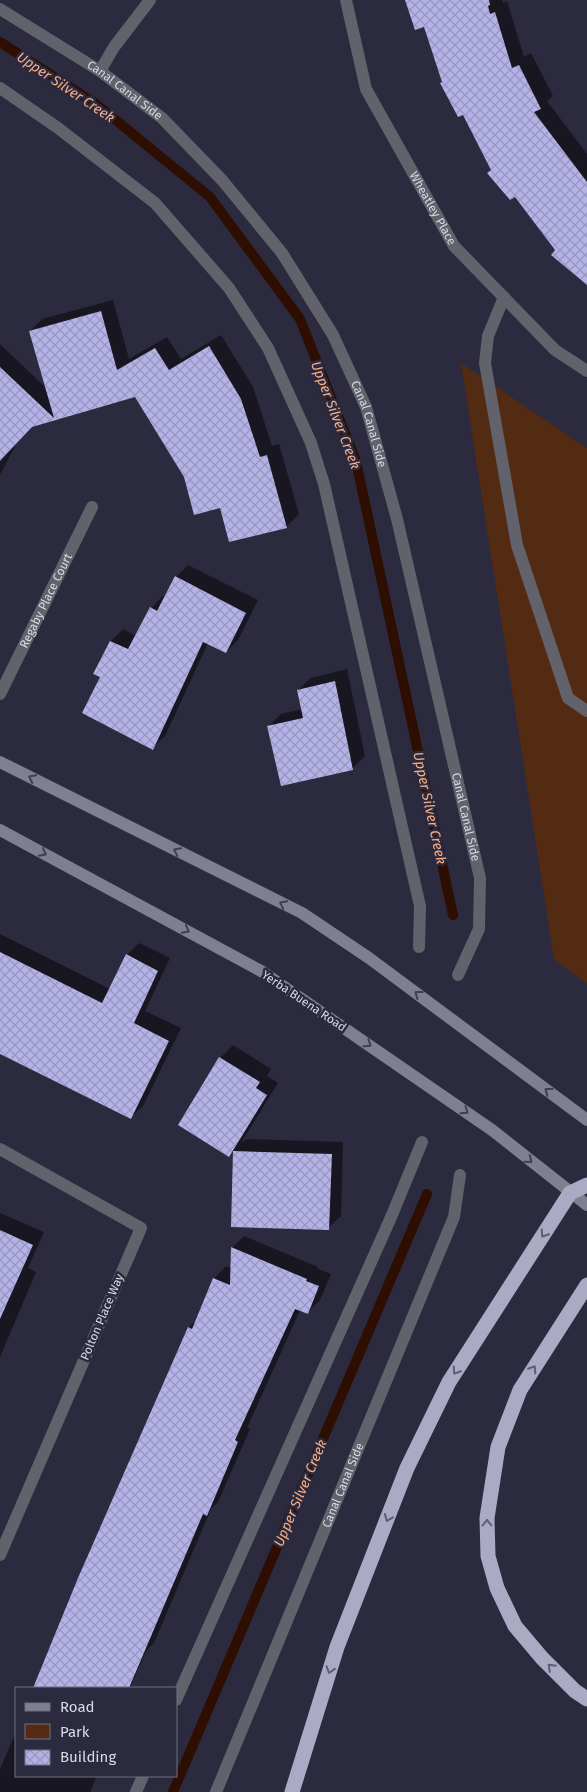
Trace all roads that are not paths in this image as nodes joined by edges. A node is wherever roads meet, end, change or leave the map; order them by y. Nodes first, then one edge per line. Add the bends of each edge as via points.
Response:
1 (150, 0) edge
2 (346, 0) edge
3 (0, 9) edge
4 (100, 71) junction
5 (0, 88) edge
6 (504, 297) junction
7 (587, 371) edge
8 (92, 507) dead end
9 (0, 694) edge
10 (587, 712) edge
11 (0, 762) edge
12 (0, 830) edge
13 (419, 947) dead end
14 (458, 975) dead end
15 (587, 1120) edge
16 (422, 1142) dead end
17 (0, 1150) edge
18 (460, 1175) dead end
19 (587, 1185) edge
20 (570, 1193) junction
21 (587, 1205) edge
22 (587, 1286) edge
23 (0, 1555) edge
24 (178, 1696) edge
25 (587, 1699) edge
26 (142, 1777) edge
27 (136, 1792) edge
28 (216, 1792) edge
29 (292, 1792) edge

1 - 4 street
2 - 6 street, Wheatley Place via 366,89 454,246
3 - 4 street, Canal Canal Side
4 - 14 street, Canal Canal Side via 162,118 222,180 282,253 333,335 366,407 397,519 480,878 479,929
5 - 13 street via 155,203 230,288 268,348 311,443 324,484 420,906
6 - 7 street, Wheatley Place via 555,350
6 - 10 street via 488,336 485,363 517,545 568,698
8 - 9 street, Regaby Place Court
15 -> 11 main road via 370,958 302,913
12 -> 20 main road, Yerba Buena Road via 261,971 492,1130
16 - 24 street
17 - 23 street, Polton Place Way via 141,1228
18 - 28 street, Canal Canal Side via 454,1217
19 - 20 highway
20 - 21 main road, Yerba Buena Road
20 -> 29 highway via 449,1382 407,1468 336,1647
25 -> 22 highway via 542,1658 515,1626 488,1556 487,1518 498,1447 520,1390
26 - 27 street

